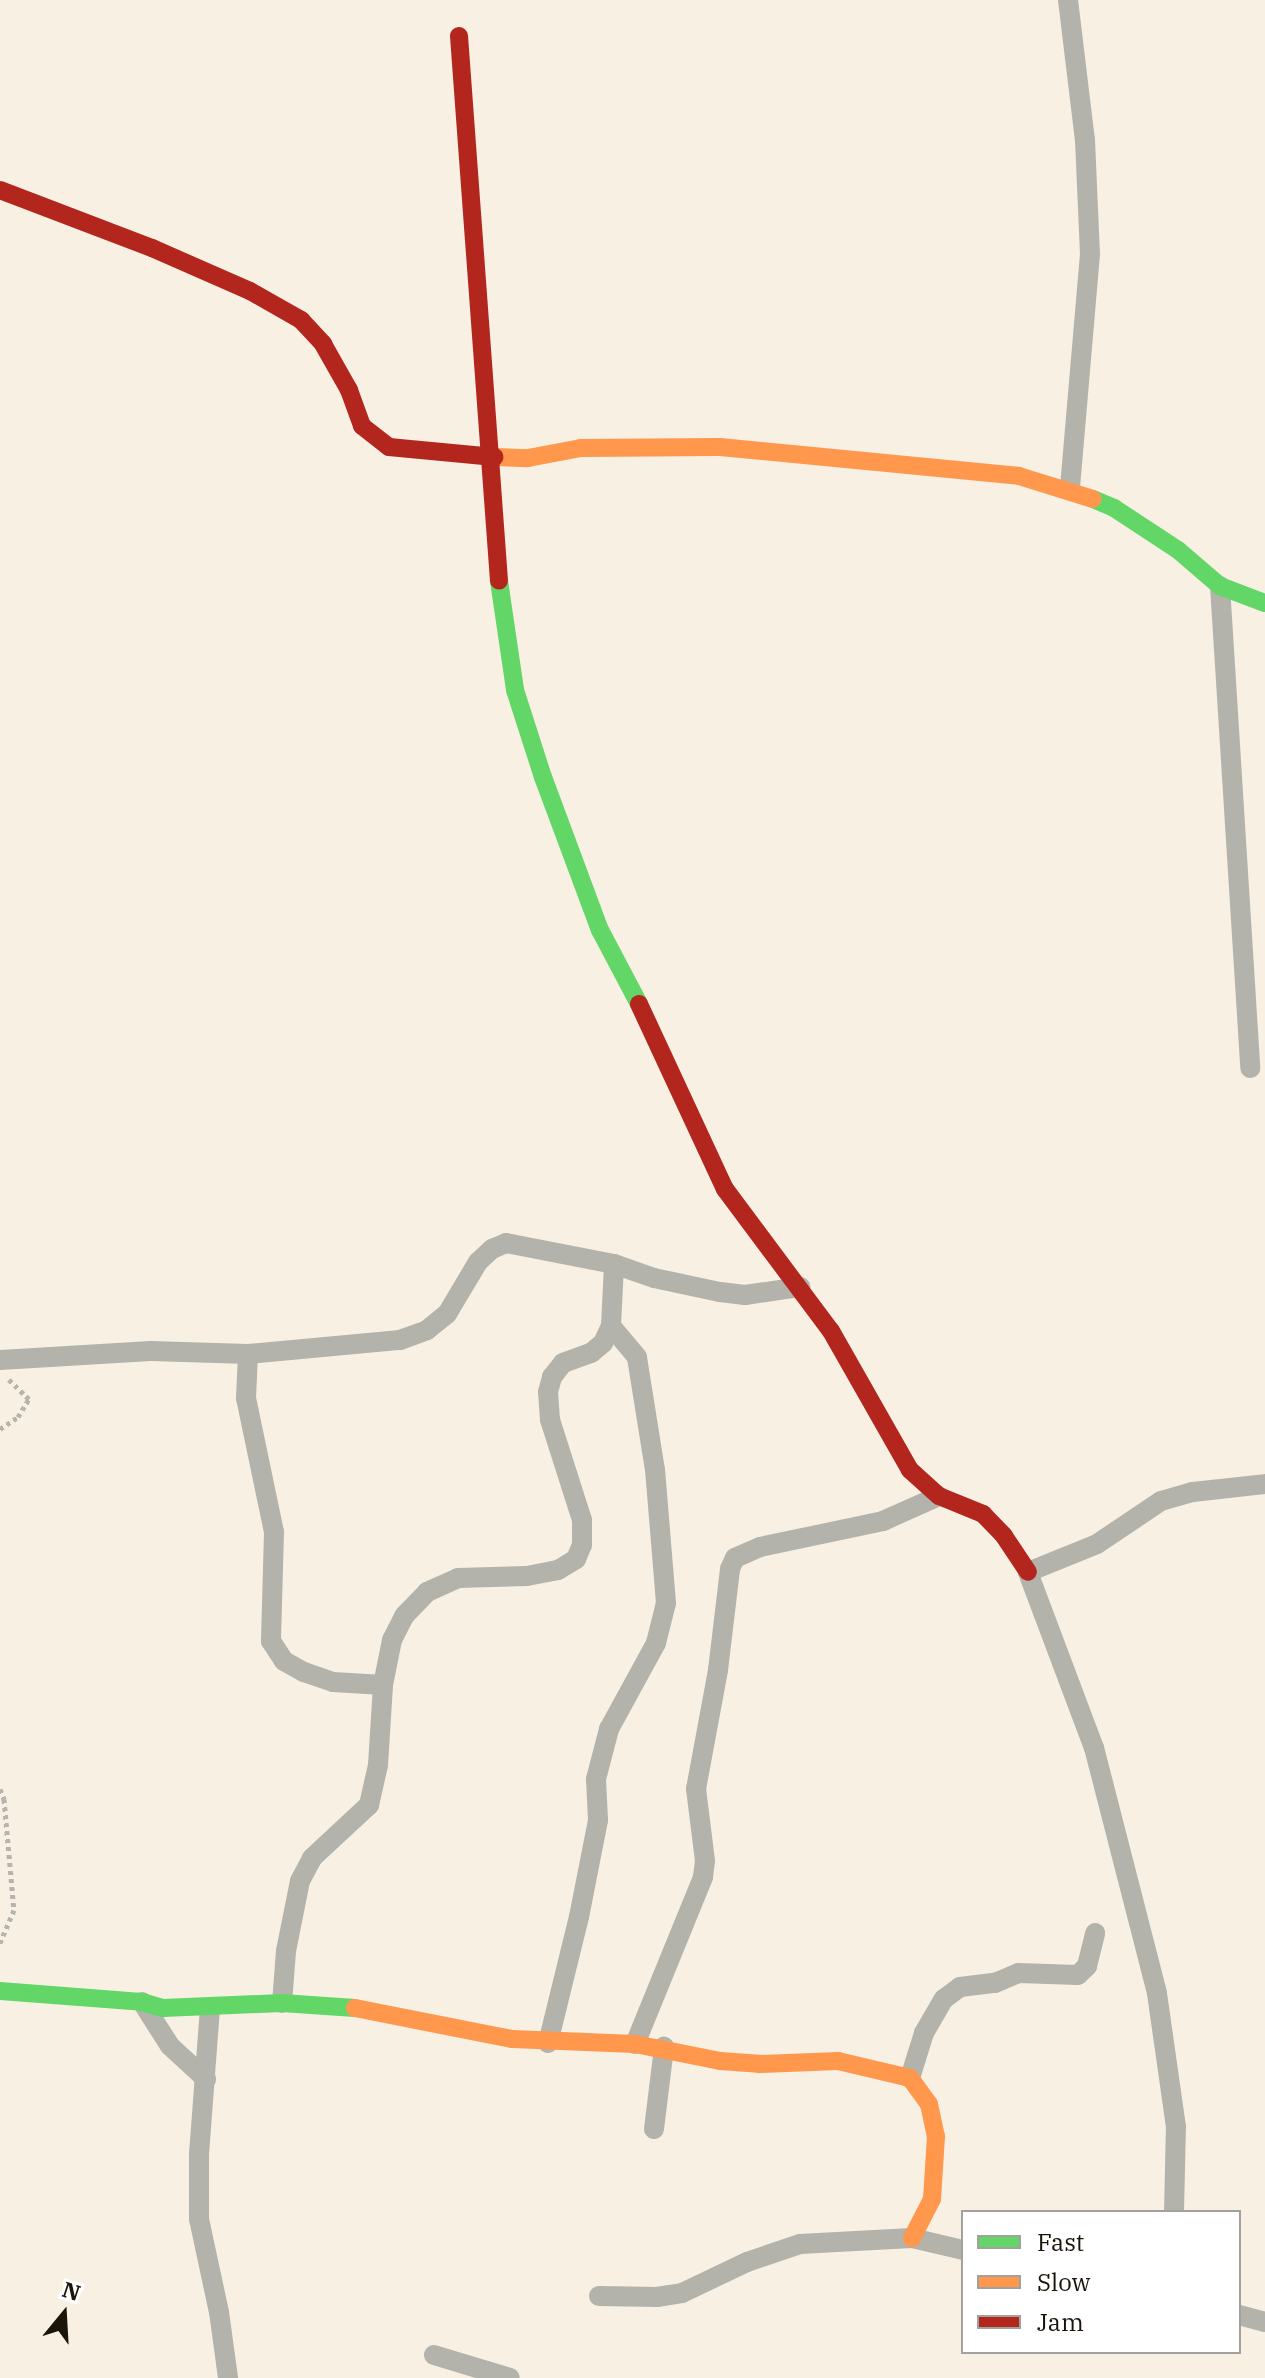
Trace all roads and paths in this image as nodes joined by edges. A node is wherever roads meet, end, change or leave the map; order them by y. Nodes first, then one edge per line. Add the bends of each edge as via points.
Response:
1 (1068, 0) edge
2 (459, 36) dead end
3 (0, 190) edge
4 (490, 454) junction
5 (1070, 489) junction
6 (1220, 586) junction
7 (1265, 603) edge
8 (1250, 1068) dead end
9 (614, 1264) junction
10 (800, 1287) junction
11 (611, 1326) junction
12 (248, 1354) junction
13 (0, 1360) edge
14 (0, 1371) edge
15 (0, 1429) edge
16 (1265, 1484) edge
17 (939, 1496) junction
18 (1028, 1572) junction
19 (383, 1685) junction
20 (0, 1789) edge
21 (1095, 1933) dead end
22 (0, 1943) edge
23 (0, 1991) edge
24 (142, 2002) junction
25 (282, 2003) junction
26 (210, 2008) junction
27 (548, 2043) junction
28 (635, 2044) junction
29 (664, 2047) junction
30 (910, 2078) junction
31 (206, 2079) junction
32 (654, 2129) dead end
33 (1174, 2210) edge
34 (912, 2238) junction
35 (961, 2250) edge
36 (599, 2296) dead end
37 (1241, 2316) edge
38 (1265, 2322) edge
39 (434, 2355) dead end
40 (228, 2378) edge
41 (510, 2378) edge

1 - 5 street via 1085,140 1090,254
2 - 4 street
3 - 4 street via 152,248 301,320 323,344 362,426 389,447
4 - 5 street via 528,458 581,448 720,447 1019,476
4 - 10 street via 502,616 515,690 595,916 725,1189
5 - 6 street via 1114,508 1178,550
6 - 7 street
6 - 8 street
9 - 10 street via 654,1278 745,1295
9 - 11 street
9 - 12 street via 506,1243 478,1262 447,1314 427,1330 400,1340
10 - 17 street via 910,1470
11 - 19 street via 591,1353 563,1363 548,1392 550,1420 582,1520 576,1559 558,1570 527,1576 458,1578 427,1592 405,1615 392,1640
11 - 27 street via 637,1357 655,1470 666,1603 656,1643 609,1729 596,1779 598,1820 582,1903
12 - 13 street via 151,1351
12 - 19 street via 246,1398 274,1532 271,1641 284,1661 304,1672 333,1682
14 - 15 path via 29,1399 18,1417
16 - 18 street via 1161,1501 1097,1544
17 - 18 street via 983,1514
17 - 28 street via 883,1521 760,1547 735,1558 696,1789 703,1877
18 - 33 street via 1094,1748 1154,1979 1172,2083
19 - 25 street via 378,1765 369,1805 312,1858 300,1881
20 - 22 path via 14,1910
21 - 30 street via 1087,1966 1078,1975 1018,1973 995,1983 960,1987 944,1999 924,2033
23 - 24 street
24 - 26 street via 163,2008
24 - 31 street via 170,2046
25 - 26 street
25 - 27 street via 401,2014
26 - 31 street
27 - 28 street
28 - 29 street
29 - 30 street via 720,2061 838,2061
29 - 32 street
30 - 34 street via 929,2104 936,2136 932,2199
31 - 40 street via 199,2219
34 - 35 street
34 - 36 street via 800,2244 682,2293
37 - 38 street
39 - 41 street

